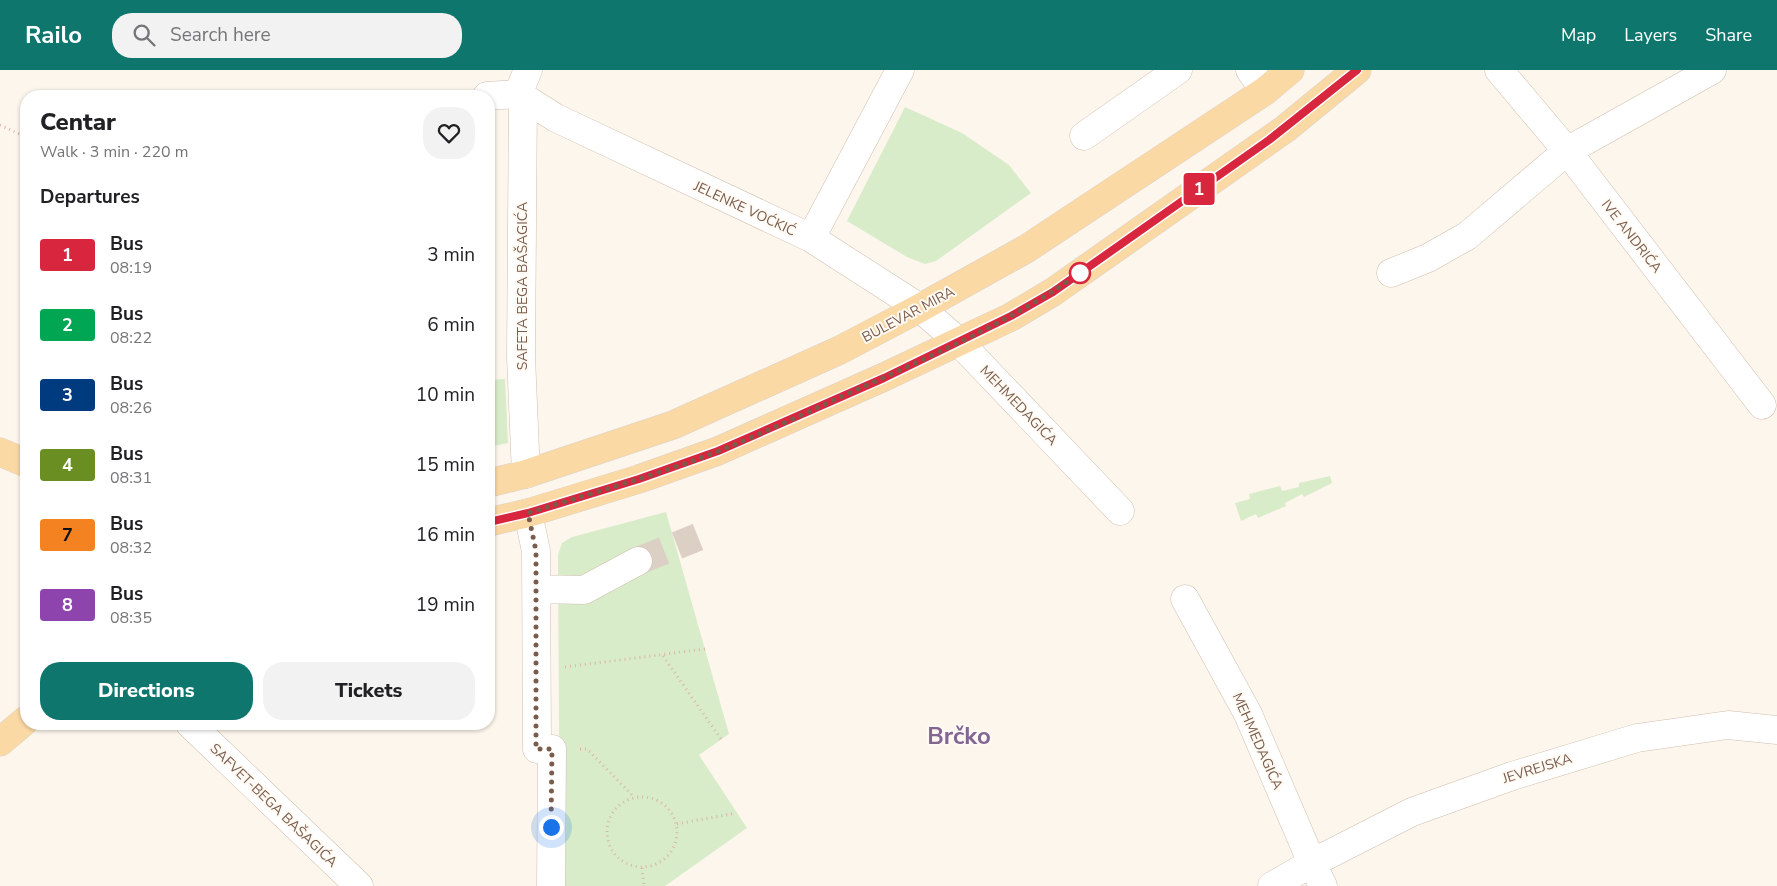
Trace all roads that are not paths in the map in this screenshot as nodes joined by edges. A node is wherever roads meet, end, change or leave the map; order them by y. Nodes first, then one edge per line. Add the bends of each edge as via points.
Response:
1 (900, 70) edge
2 (1178, 70) edge
3 (1290, 70) edge
4 (1357, 70) edge
5 (1499, 70) edge
6 (1712, 70) edge
7 (1257, 81) edge
8 (523, 87) edge
9 (495, 94) edge
10 (1084, 136) dead end
11 (1567, 151) junction
12 (811, 238) junction
13 (1391, 273) dead end
14 (920, 308) junction
15 (959, 342) junction
16 (1762, 405) dead end
17 (0, 452) edge
18 (20, 460) edge
19 (526, 474) junction
20 (495, 482) edge
21 (1120, 510) dead end
22 (528, 513) junction
23 (495, 521) edge
24 (638, 561) tunnel mouth
25 (537, 589) junction
26 (1185, 599) dead end
27 (20, 725) edge
28 (196, 730) edge
29 (1777, 730) edge
30 (0, 742) edge
31 (1317, 875) edge
32 (359, 886) edge
33 (551, 886) edge
34 (1272, 886) edge

1 - 12 street
2 - 10 street
3 - 7 main road, BULEVAR MIRA
4 - 15 main road via 1285,128 1053,292
5 - 11 street, IVE ANDRIĆA
6 - 11 street
7 - 14 main road, BULEVAR MIRA via 1026,249
8 - 9 street
8 - 12 street, JELENKE VOĆKIĆ via 556,118
8 - 19 street, SAFETA BEGA BAŠAGIĆA via 521,357
11 - 13 street via 1468,236 1428,258
11 - 16 street, IVE ANDRIĆA
12 - 14 street, JELENKE VOĆKIĆ
14 - 15 street, JELENKE VOĆKIĆ
14 - 19 main road, BULEVAR MIRA via 840,350 673,425
15 - 21 street, MEHMEDAGIĆA
15 - 22 main road via 718,451
17 - 18 main road
19 - 20 main road, BULEVAR MIRA
22 - 23 main road
22 - 25 street via 536,551
24 - 25 street via 584,590
25 - 33 street via 536,749 552,749
26 - 31 street, MEHMEDAGIĆA via 1248,714
27 - 30 main road
28 - 32 street, SAFVET-BEGA BAŠAGIĆA
29 - 31 street, JEVREJSKA via 1728,725 1637,738 1512,776 1412,812
31 - 34 street, JEVREJSKA

